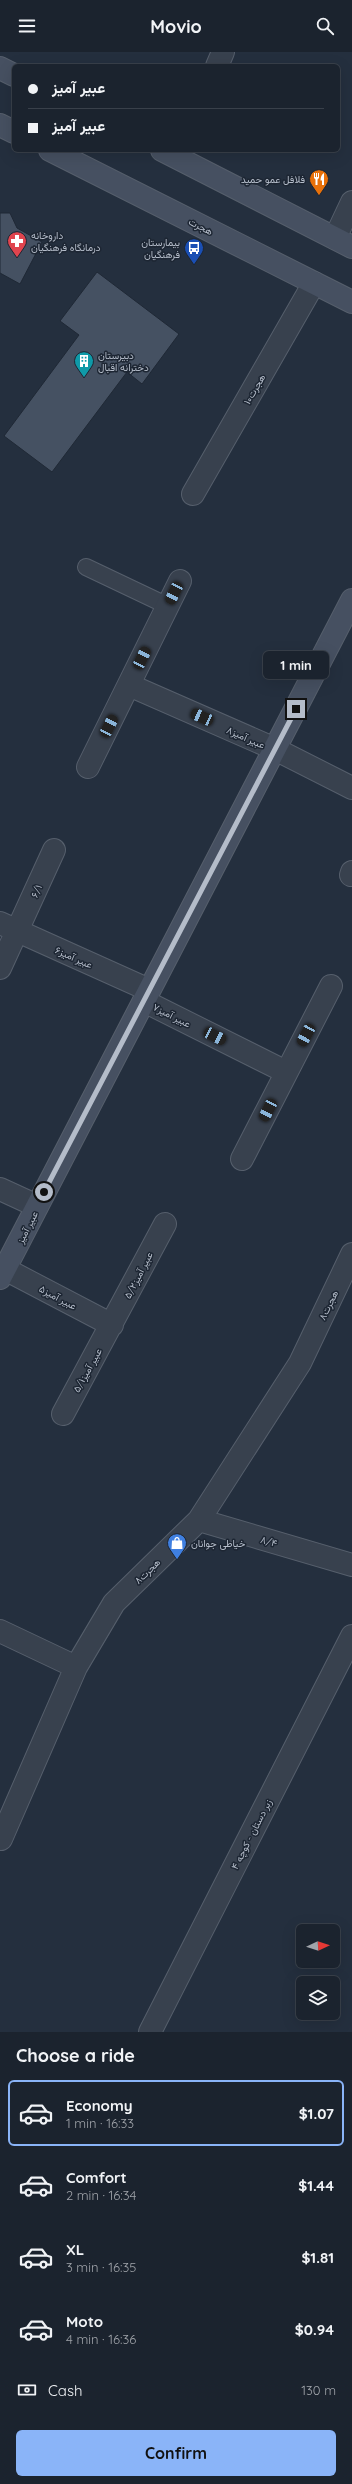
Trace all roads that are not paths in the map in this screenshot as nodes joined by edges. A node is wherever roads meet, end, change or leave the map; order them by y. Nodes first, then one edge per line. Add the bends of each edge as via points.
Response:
1 (223, 52) edge
2 (218, 64) edge
3 (0, 68) edge
4 (12, 74) edge
5 (0, 125) edge
6 (12, 131) edge
7 (54, 152) edge
8 (175, 153) edge
9 (352, 202) edge
10 (343, 242) edge
11 (314, 283) junction
12 (352, 302) edge
13 (193, 494) dead end
14 (86, 567) dead end
15 (180, 581) dead end
16 (352, 600) edge
17 (168, 606) junction
18 (129, 685) junction
19 (275, 749) junction
20 (88, 767) dead end
21 (352, 788) edge
22 (54, 850) dead end
23 (9, 927) edge
24 (0, 968) edge
25 (331, 986) dead end
26 (147, 996) junction
27 (286, 1072) junction
28 (242, 1160) dead end
29 (0, 1189) edge
30 (37, 1206) junction
31 (165, 1224) dead end
32 (352, 1254) edge
33 (2, 1273) edge
34 (112, 1326) junction
35 (63, 1414) dead end
36 (199, 1520) junction
37 (350, 1559) edge
38 (0, 1631) edge
39 (352, 1636) edge
40 (76, 1666) junction
41 (1, 1839) edge
42 (150, 2032) edge

1 - 2 street
3 - 4 street
5 - 6 street
7 - 11 street, هجرت
8 - 10 street
9 - 10 street
11 - 12 street, هجرت
11 - 13 street, هجرت۱۰
14 - 17 lane
15 - 17 street
16 - 19 street, عبیر آمیز
17 - 18 street
18 - 19 street, ۸عبیر آمیز
18 - 20 street
19 - 21 street, ۸عبیر آمیز
19 - 26 street, عبیر آمیز
22 - 23 street, ۶/۱
23 - 24 street, ۶/۱
23 - 26 street, ۶عبیر آمیز
25 - 27 street
26 - 27 street, ۷عبیر آمیز
26 - 30 street, عبیر آمیز
27 - 28 street
29 - 30 street
30 - 33 street, عبیر آمیز
31 - 34 street, ۵/۲عبیر آمیز
32 - 36 street, هجرت۸ via 300,1363
33 - 34 street, ۵عبیر آمیز
34 - 35 street, ۵/۱عبیر آمیز
36 - 37 street, ۸/۴ via 292,1548
36 - 40 street, هجرت۸ via 114,1603
38 - 40 street
39 - 42 street, زبر دستان - کوچه ۴
40 - 41 street, هجرت۸

